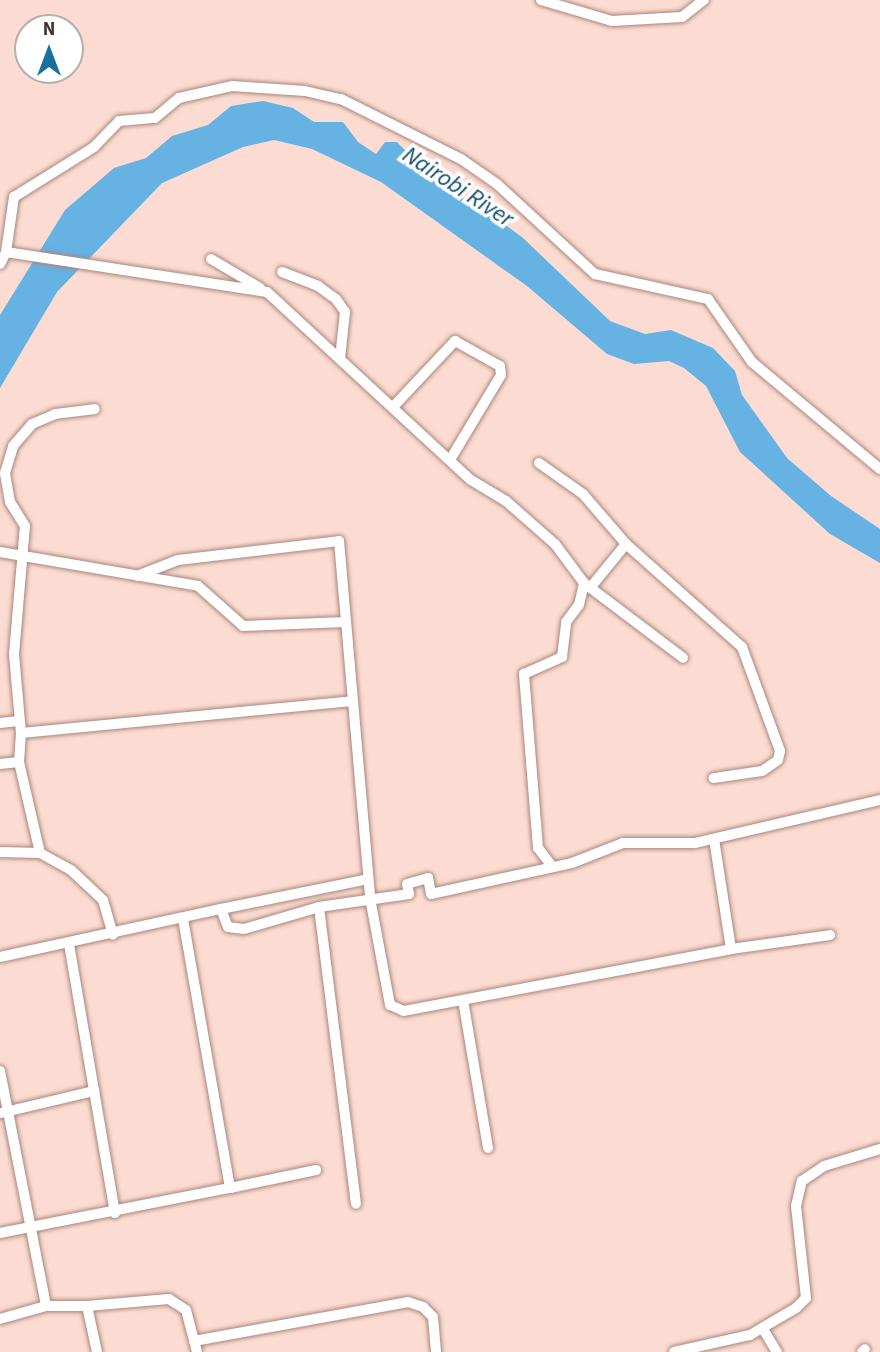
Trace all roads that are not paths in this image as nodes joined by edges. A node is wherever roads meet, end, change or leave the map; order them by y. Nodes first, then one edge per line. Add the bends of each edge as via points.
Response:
1 (541, 0) edge
2 (704, 0) edge
3 (6, 252) junction
4 (211, 259) dead end
5 (0, 264) edge
6 (282, 272) dead end
7 (267, 292) junction
8 (340, 359) junction
9 (393, 407) junction
10 (95, 409) dead end
11 (450, 460) junction
12 (539, 463) dead end
13 (880, 470) edge
14 (626, 544) junction
15 (0, 552) edge
16 (24, 554) junction
17 (136, 576) junction
18 (587, 586) junction
19 (345, 622) junction
20 (683, 658) dead end
21 (352, 701) junction
22 (19, 720) junction
23 (0, 723) edge
24 (21, 733) junction
25 (19, 762) junction
26 (0, 764) edge
27 (714, 778) dead end
28 (880, 800) edge
29 (714, 839) junction
30 (0, 852) edge
31 (40, 853) junction
32 (551, 865) junction
33 (368, 879) junction
34 (370, 898) junction
35 (320, 907) junction
36 (221, 909) junction
37 (183, 919) junction
38 (113, 935) junction
39 (830, 935) dead end
40 (69, 944) junction
41 (731, 949) junction
42 (0, 957) edge
43 (464, 1000) junction
44 (0, 1072) edge
45 (94, 1090) junction
46 (3, 1113) edge
47 (488, 1148) dead end
48 (880, 1149) edge
49 (316, 1170) dead end
50 (230, 1188) junction
51 (356, 1204) dead end
52 (115, 1213) junction
53 (32, 1225) junction
54 (0, 1233) edge
55 (46, 1306) junction
56 (87, 1306) junction
57 (0, 1319) edge
58 (763, 1329) junction
59 (195, 1347) edge
60 (97, 1352) edge
61 (436, 1352) edge
62 (674, 1352) edge
63 (777, 1352) edge

1 - 2 street via 612,21 682,17
3 - 5 street
3 - 7 street
3 - 13 street via 14,197 94,147 119,121 155,118 179,99 232,86 305,91 341,99 461,159 534,214 595,274 708,299 752,362
4 - 7 street
6 - 8 street via 318,286 341,305 346,332
7 - 8 street
8 - 9 street
9 - 11 street
9 - 11 street via 455,341 500,366 501,375
10 - 16 street via 32,424 13,446 5,473 10,502 25,526
11 - 18 street via 555,544
12 - 14 street via 583,494
14 - 18 street
14 - 27 street via 743,647 774,730 778,760 762,771
15 - 16 street
16 - 17 street
16 - 22 street via 14,654
17 - 19 street via 209,591 243,626
17 - 19 street via 178,560 339,541
18 - 20 street
18 - 32 street via 566,622 562,657 524,674 538,848
19 - 21 street
21 - 24 street
21 - 33 street
22 - 23 street
22 - 24 street
24 - 25 street
25 - 26 street
25 - 31 street
28 - 29 street
29 - 32 street via 623,843 572,863
29 - 41 street
30 - 31 street
31 - 38 street via 92,887 103,900
32 - 34 street via 431,894 428,878 407,884 409,894
33 - 34 street
33 - 36 street
34 - 35 street
34 - 43 street via 390,1005 404,1011
35 - 36 street via 244,929 228,927
35 - 51 street
36 - 37 street
37 - 38 street
37 - 50 street
38 - 40 street
39 - 41 street
40 - 42 street
40 - 45 street
41 - 43 street
43 - 47 street
44 - 46 street
45 - 46 street
45 - 52 street
46 - 53 street
48 - 58 street via 824,1166 802,1181 796,1206 806,1298
49 - 50 street
50 - 52 street
52 - 53 street
53 - 54 street
53 - 55 street
55 - 56 street
55 - 57 street
56 - 59 street via 169,1298 186,1310
56 - 60 street
58 - 62 street via 733,1341
58 - 63 street
59 - 61 street via 408,1302 433,1317

